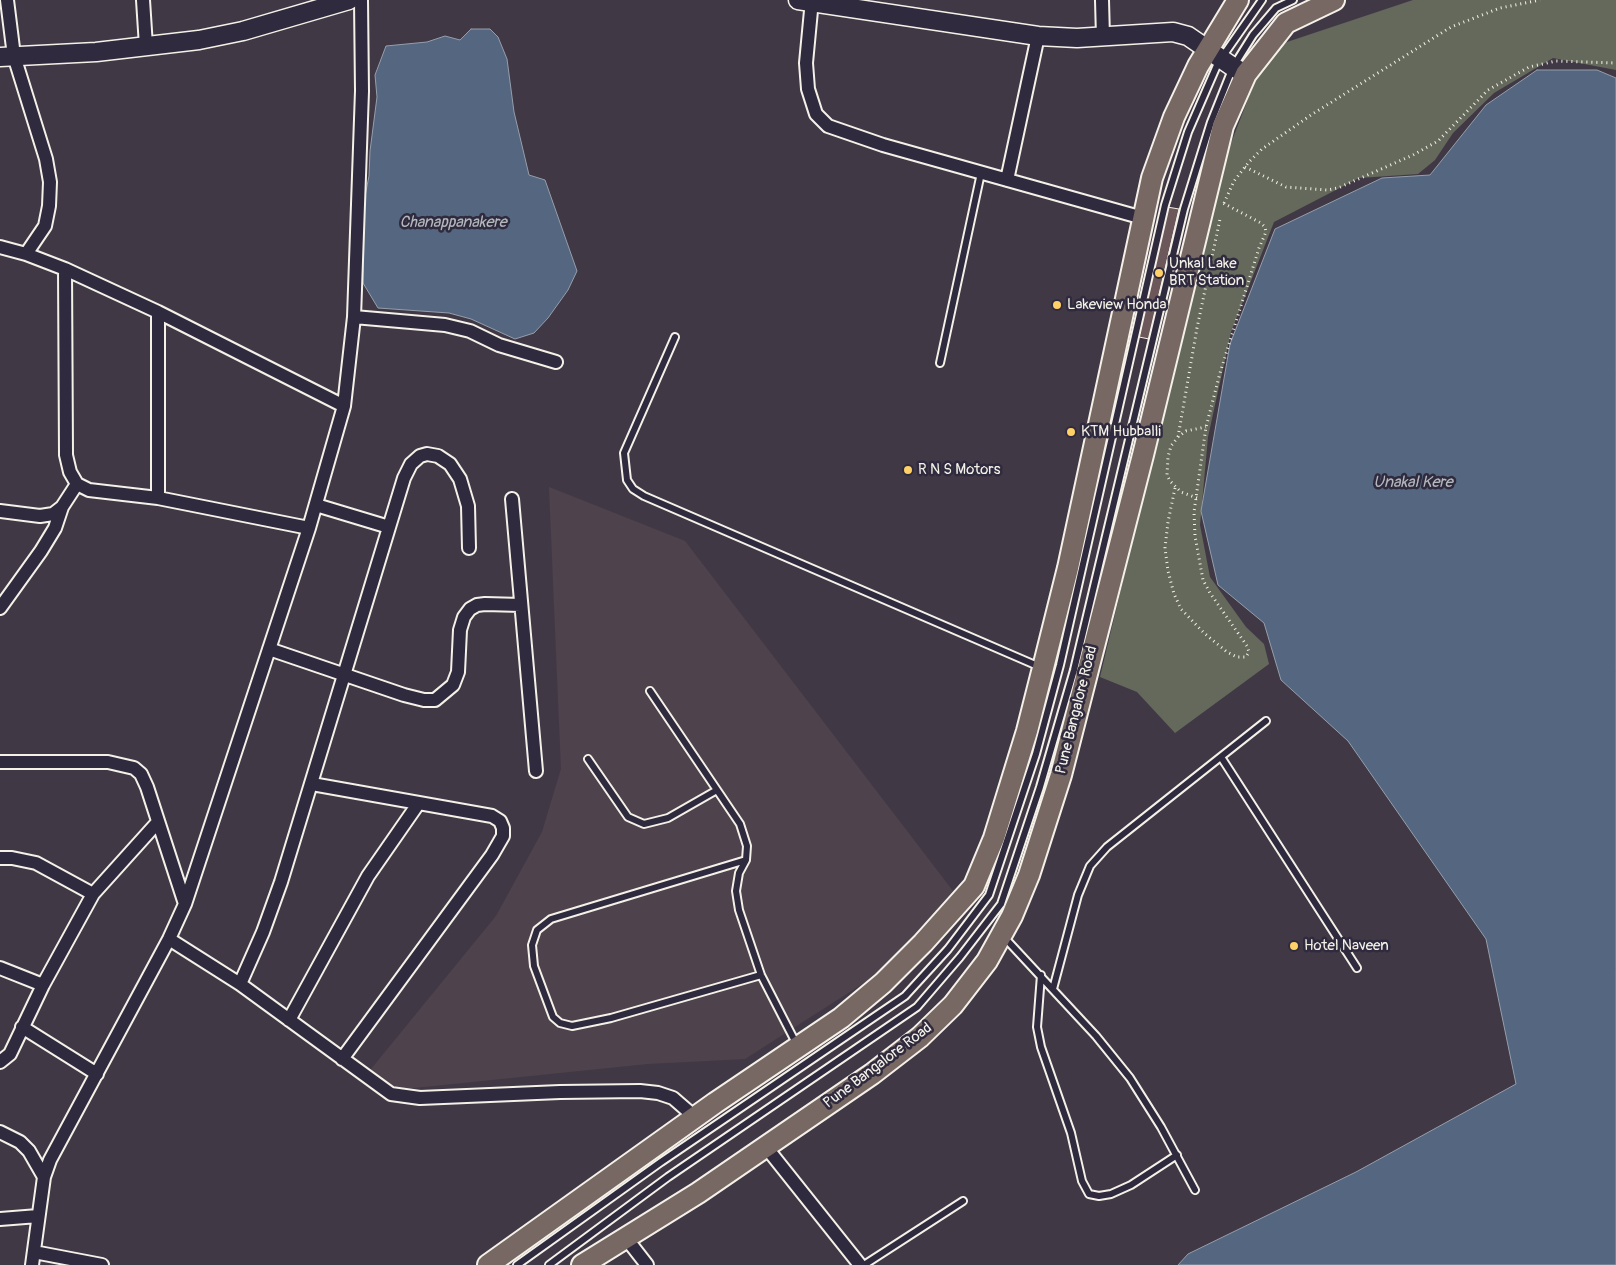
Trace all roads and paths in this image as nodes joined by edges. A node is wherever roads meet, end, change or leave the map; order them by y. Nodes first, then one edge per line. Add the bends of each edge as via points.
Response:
1 (7, 0) edge
2 (144, 0) edge
3 (349, 0) edge
4 (361, 0) edge
5 (1102, 0) edge
6 (1238, 0) edge
7 (1262, 0) edge
8 (1293, 0) edge
9 (1334, 0) edge
10 (1540, 0) edge
11 (807, 1) edge
12 (1307, 5) edge
13 (1038, 36) junction
14 (1103, 37) junction
15 (146, 46) junction
16 (7, 57) edge
17 (1227, 61) junction
18 (1616, 63) edge
19 (1245, 167) junction
20 (981, 173) junction
21 (1007, 180) junction
22 (1204, 197) junction
23 (1224, 203) junction
24 (1143, 218) junction
25 (0, 247) edge
26 (26, 254) junction
27 (64, 269) junction
28 (158, 312) junction
29 (354, 317) junction
30 (675, 336) dead end
31 (556, 362) dead end
32 (940, 363) dead end
33 (344, 406) junction
34 (1206, 427) junction
35 (1178, 436) junction
36 (77, 484) junction
37 (1176, 488) junction
38 (158, 498) junction
39 (512, 498) dead end
40 (1197, 498) junction
41 (316, 505) junction
42 (62, 507) junction
43 (0, 510) edge
44 (389, 527) junction
45 (309, 528) junction
46 (469, 548) dead end
47 (521, 605) junction
48 (0, 608) edge
49 (269, 649) junction
50 (1043, 668) junction
51 (343, 674) junction
52 (650, 690) dead end
53 (1266, 721) dead end
54 (1221, 757) junction
55 (588, 759) dead end
56 (0, 762) edge
57 (536, 771) dead end
58 (312, 784) junction
59 (717, 790) junction
60 (418, 804) junction
61 (157, 823) junction
62 (0, 858) edge
63 (746, 860) junction
64 (93, 894) junction
65 (185, 904) junction
66 (1002, 935) junction
67 (169, 939) junction
68 (0, 968) edge
69 (1357, 968) dead end
70 (1041, 975) junction
71 (761, 976) junction
72 (240, 984) junction
73 (43, 985) junction
74 (1053, 989) junction
75 (289, 1020) junction
76 (22, 1028) junction
77 (798, 1048) junction
78 (342, 1059) junction
79 (0, 1062) edge
80 (97, 1074) junction
81 (696, 1118) junction
82 (0, 1132) edge
83 (766, 1147) junction
84 (1176, 1155) junction
85 (44, 1177) junction
86 (1195, 1190) dead end
87 (963, 1201) dead end
88 (38, 1216) junction
89 (0, 1219) edge
90 (626, 1238) junction
91 (34, 1252) junction
92 (32, 1265) edge
93 (102, 1265) edge
94 (488, 1265) edge
95 (517, 1265) edge
96 (550, 1265) edge
97 (582, 1265) edge
98 (647, 1265) edge
99 (860, 1265) edge
100 (864, 1265) edge

1 - 16 street
2 - 15 street
3 - 15 street via 243,31
4 - 29 street via 362,92
5 - 14 street
6 - 17 main road, Pune Bangalore Road
7 - 17 lane
8 - 17 lane via 1276,8
9 - 12 main road, Pune Bangalore Road
10 - 19 path via 1500,8 1451,27 1311,115 1262,149
11 - 13 street
11 - 20 street via 808,89 816,114 828,126
12 - 17 main road, Pune Bangalore Road via 1286,23
13 - 14 street
13 - 21 street
14 - 17 street via 1173,32 1188,36
15 - 16 street
16 - 26 street via 46,158 50,182 44,226
17 - 22 main road, Pune Bangalore Road via 1223,126
17 - 24 main road, Pune Bangalore Road via 1174,117 1152,178
17 - 95 lane via 1188,132 1165,205 1060,665 1033,763 989,895 948,949 905,996 661,1162
17 - 96 lane via 1212,122 1184,209 1074,670 1001,904 917,1006 668,1177
18 - 19 path via 1556,61 1529,67 1488,90 1438,141 1338,188 1286,187
19 - 23 path
20 - 21 street
20 - 32 lane
21 - 24 street
22 - 23 path
22 - 66 main road, Pune Bangalore Road via 1143,455 1061,775 1029,876
23 - 34 path via 1261,223 1266,232 1220,372
23 - 35 path
24 - 50 main road, Pune Bangalore Road
25 - 26 street
26 - 27 street
27 - 28 street
27 - 36 street via 66,455
28 - 33 street
28 - 38 street
29 - 31 street via 453,327
29 - 33 street
30 - 50 lane via 624,453 627,480 633,489
33 - 41 street
34 - 35 path
34 - 40 path
35 - 37 path via 1171,446 1167,474
36 - 38 street via 89,490
36 - 42 street
37 - 40 path
37 - 40 path via 1166,548 1174,594 1181,610 1204,633 1227,652 1246,657 1249,652 1247,646 1203,580 1195,536
38 - 45 street
39 - 47 street
41 - 44 street
41 - 45 street
42 - 43 street via 53,514 40,516
42 - 48 street via 41,551
44 - 46 street via 411,464 420,456 438,456 450,464 460,479 468,506
44 - 51 street
45 - 49 street
47 - 51 street via 477,605 470,609 460,630 458,672 453,686 435,700 411,697
47 - 57 street
49 - 51 street
49 - 65 street
50 - 77 main road, Pune Bangalore Road via 994,838 974,886 883,983
51 - 58 street
52 - 59 lane
53 - 54 lane
54 - 69 lane
54 - 74 lane via 1107,847 1090,866 1078,895
55 - 59 lane via 628,817 644,824 668,818
56 - 61 street via 108,762 134,768 147,787
58 - 60 street
58 - 72 street via 263,932
59 - 63 lane via 740,824 747,846
60 - 75 street via 368,876
60 - 78 street via 492,816 500,821 503,836
61 - 64 street
61 - 65 street
62 - 64 street via 36,863
63 - 71 lane via 739,873 736,890 750,948
63 - 71 lane via 551,919 537,930 532,945 534,966 553,1017 572,1026
64 - 73 street
65 - 67 street
66 - 70 lane
66 - 83 main road, Pune Bangalore Road via 964,990 920,1037
67 - 72 street
67 - 80 street
68 - 73 street
70 - 74 lane
70 - 84 lane via 1037,1027 1041,1047 1071,1132 1082,1181 1089,1194 1111,1194 1131,1185
71 - 77 lane
72 - 75 street
73 - 76 street
74 - 84 lane via 1130,1078
75 - 78 street
76 - 79 street via 10,1054
76 - 80 street
77 - 81 main road, Pune Bangalore Road
78 - 81 street via 391,1094 420,1098 640,1091 673,1098
80 - 85 street
81 - 94 main road, Pune Bangalore Road
82 - 85 street via 20,1142 29,1151
83 - 90 main road, Pune Bangalore Road
83 - 99 street
84 - 86 lane
85 - 88 street
87 - 100 lane
88 - 89 street
88 - 91 street
90 - 97 main road, Pune Bangalore Road
90 - 98 street
91 - 92 street
91 - 93 street

